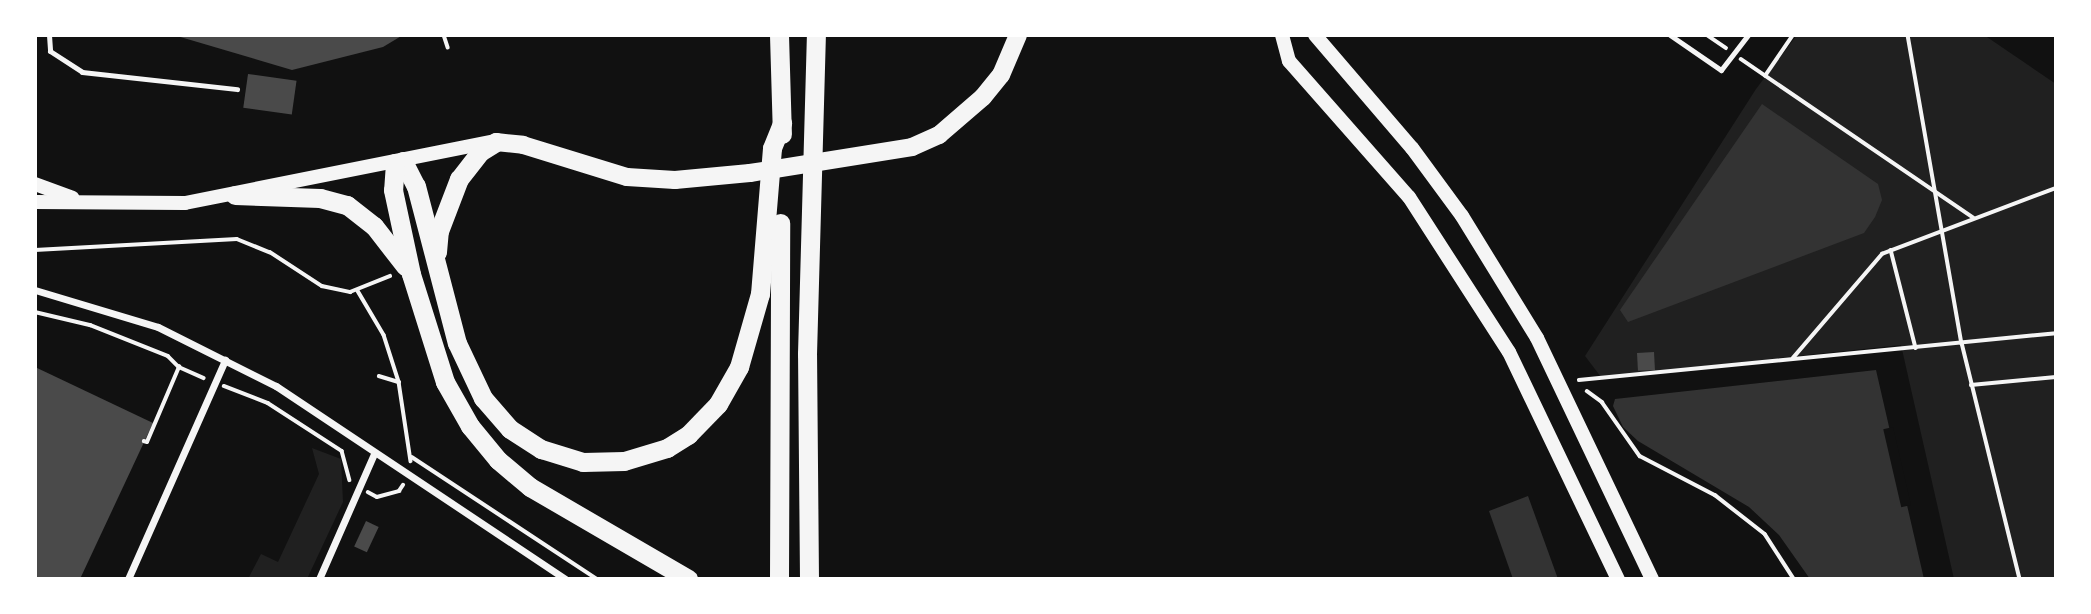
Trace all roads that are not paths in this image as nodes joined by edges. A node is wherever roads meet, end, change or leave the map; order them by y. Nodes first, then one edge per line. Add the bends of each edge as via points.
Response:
1 (49, 35) edge
2 (779, 35) edge
3 (816, 35) edge
4 (1018, 35) edge
5 (1282, 35) edge
6 (1315, 35) edge
7 (1670, 35) edge
8 (1748, 35) edge
9 (237, 89) dead end
10 (782, 123) junction
11 (496, 142) junction
12 (399, 162) junction
13 (35, 184) edge
14 (234, 195) junction
15 (35, 202) edge
16 (102, 204) junction
17 (436, 260) junction
18 (402, 275) junction
19 (35, 290) edge
20 (225, 360) junction
21 (374, 454) junction
22 (128, 579) edge
23 (319, 579) edge
24 (565, 579) edge
25 (688, 579) edge
26 (779, 579) edge
27 (809, 579) edge
28 (1618, 579) edge
29 (1652, 579) edge

1 - 9 lane via 50,51 82,72
2 - 10 highway
3 - 27 highway via 807,354
4 - 11 main road via 1001,75 964,116 912,147 675,180 627,177 523,145
5 - 28 main road via 1289,61 1409,197 1509,352
6 - 29 main road via 1462,216 1548,360
7 - 8 lane via 1721,70
10 - 17 highway via 772,148 764,269 749,344 730,386 705,420 667,448 647,456 583,462 541,449 510,429 474,383 454,332
10 - 26 highway via 776,421
11 - 12 main road
11 - 17 highway via 480,152 459,179 439,231
12 - 14 main road
12 - 17 highway via 416,186
12 - 18 highway via 393,190
13 - 16 main road
14 - 16 main road via 185,204
14 - 18 highway via 320,198 347,205 374,226
15 - 16 main road
18 - 25 highway via 445,382 483,445 513,475 550,501
19 - 20 street via 158,327
20 - 21 street via 276,386
20 - 22 street
21 - 23 street
21 - 24 street

